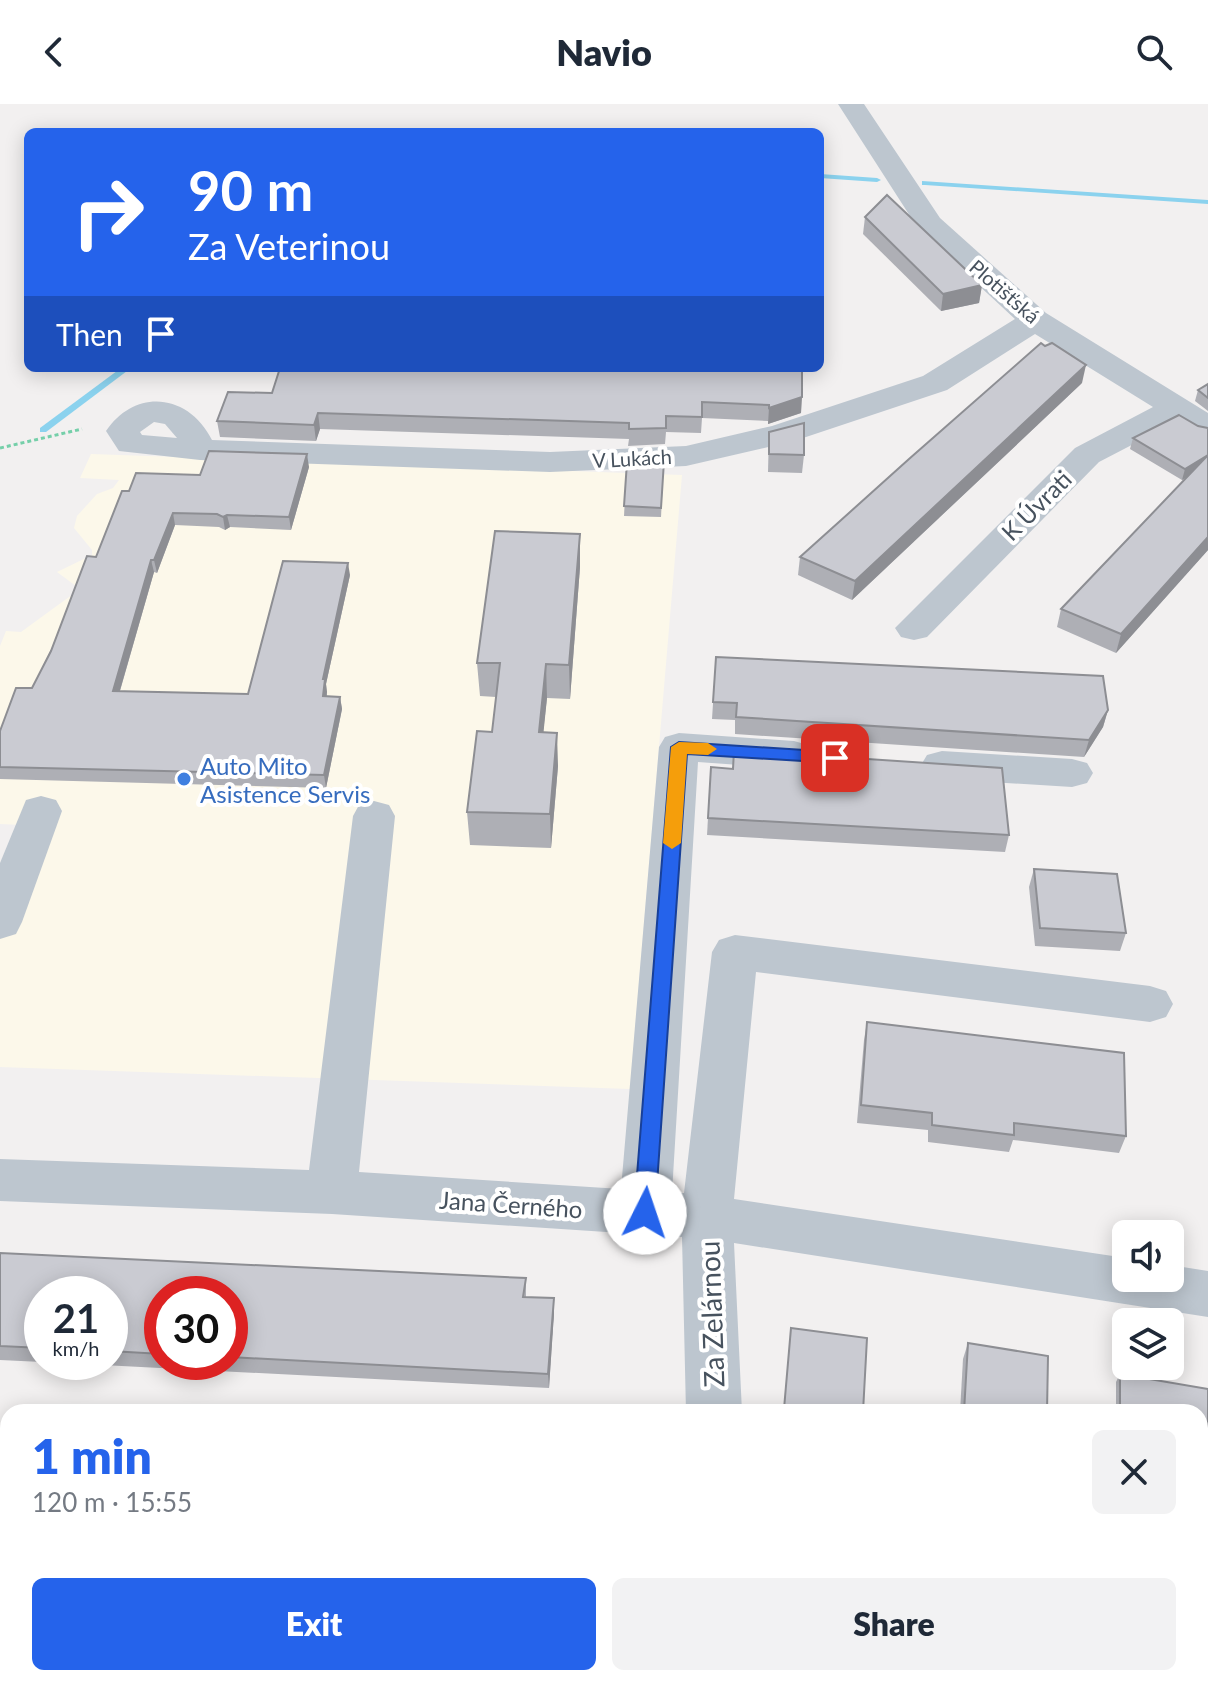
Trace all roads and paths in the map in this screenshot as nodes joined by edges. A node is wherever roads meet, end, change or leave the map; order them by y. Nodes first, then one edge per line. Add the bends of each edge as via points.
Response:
1 (851, 104) edge
2 (1035, 320) junction
3 (1177, 408) junction
4 (1208, 427) edge
5 (82, 429) dead end
6 (0, 448) edge
7 (200, 450) dead end
8 (914, 628) dead end
9 (835, 758) edge
10 (898, 762) edge
11 (1072, 773) dead end
12 (41, 811) dead end
13 (374, 816) dead end
14 (0, 922) edge
15 (1150, 1004) dead end
16 (0, 1180) edge
17 (332, 1192) junction
18 (645, 1213) junction
19 (707, 1217) junction
20 (1208, 1294) edge
21 (714, 1404) edge

1 - 2 street, Plotišťská via 929,224
2 - 3 street, Plotišťská
2 - 7 street, V Lukách via 935,383 782,434 686,456 550,462
3 - 4 street, Plotišťská
3 - 8 street, K Úvrati via 1087,455
5 - 6 path
9 - 18 street via 679,747
10 - 11 street
12 - 14 street
13 - 17 street
15 - 19 street, Za Zelárnou via 735,952
16 - 17 street, Jana Černého
17 - 18 street, Jana Černého
18 - 19 street, Jana Černého
19 - 20 street, Jana Černého
19 - 21 street, Za Zelárnou

